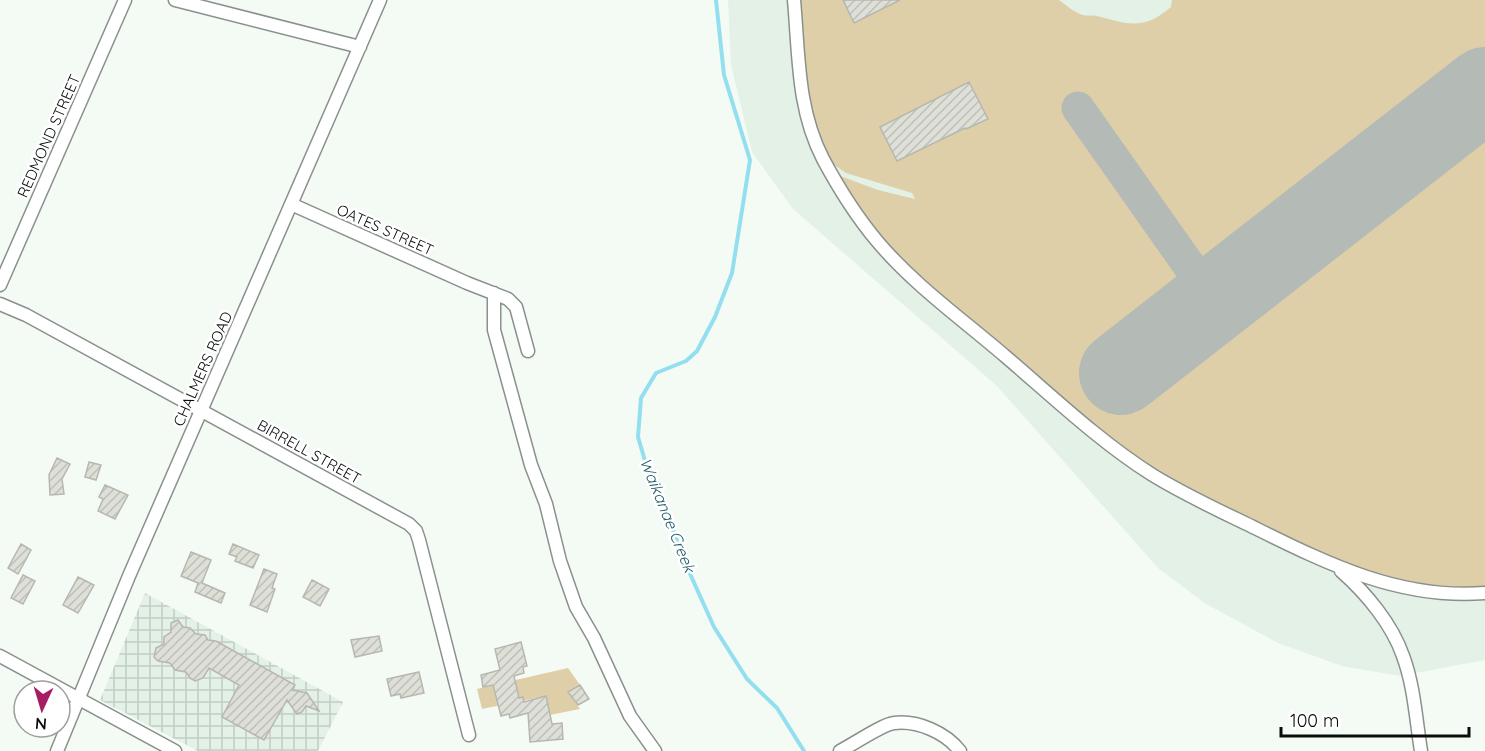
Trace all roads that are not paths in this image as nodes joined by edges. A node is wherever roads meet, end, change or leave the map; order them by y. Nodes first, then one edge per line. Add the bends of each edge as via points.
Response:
1 (125, 0) edge
2 (176, 0) edge
3 (380, 0) edge
4 (794, 0) edge
5 (360, 47) junction
6 (291, 204) junction
7 (0, 285) edge
8 (494, 293) junction
9 (0, 304) edge
10 (528, 351) dead end
11 (201, 410) junction
12 (1334, 566) junction
13 (1485, 593) edge
14 (0, 656) edge
15 (78, 698) junction
16 (469, 735) dead end
17 (57, 751) edge
18 (175, 751) edge
19 (655, 751) edge
20 (840, 751) edge
21 (960, 751) edge
22 (1421, 751) edge

1 - 7 street, REDMOND STREET
2 - 5 street
3 - 5 street, CHALMERS ROAD
4 - 12 street via 806,120 847,201 907,273 1102,438 1150,473
5 - 6 street, CHALMERS ROAD
6 - 8 street, OATES STREET
6 - 11 street, CHALMERS ROAD
8 - 10 street, OATES STREET via 516,307
8 - 19 street via 494,330 576,607 630,716
9 - 11 street, BIRRELL STREET
11 - 15 street, CHALMERS ROAD
11 - 16 street, BIRRELL STREET via 416,531
12 - 13 street via 1391,586 1435,593
12 - 22 street via 1366,596 1404,656
14 - 15 street
15 - 17 street, CHALMERS ROAD
15 - 18 street
20 - 21 street via 892,723 930,729 953,742

